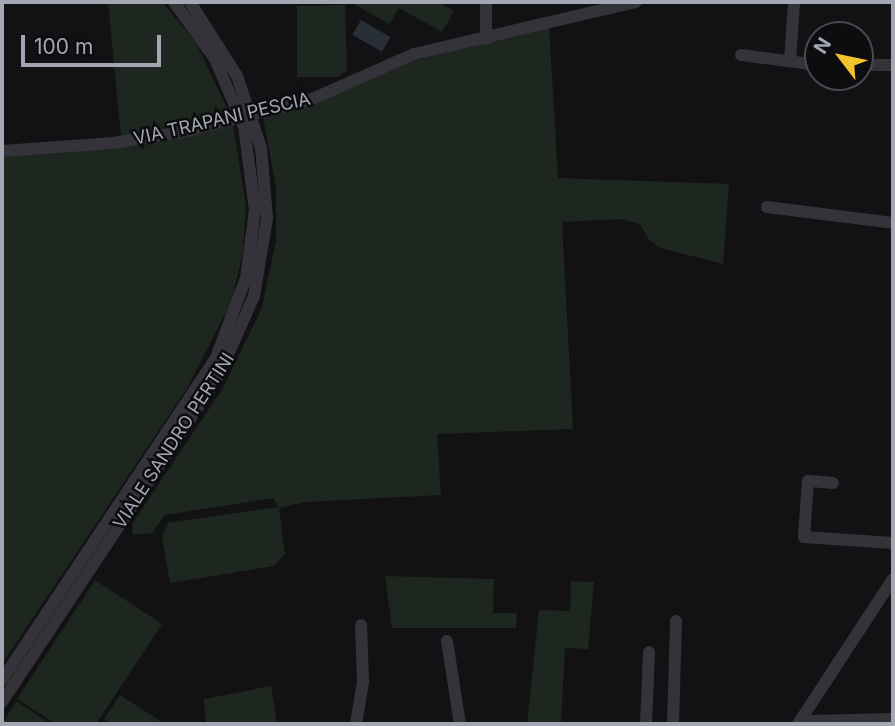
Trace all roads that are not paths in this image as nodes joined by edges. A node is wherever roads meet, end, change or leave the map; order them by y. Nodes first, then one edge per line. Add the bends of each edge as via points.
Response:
1 (174, 2) edge
2 (190, 2) edge
3 (486, 2) edge
4 (636, 2) edge
5 (794, 2) edge
6 (486, 39) junction
7 (741, 55) dead end
8 (790, 61) junction
9 (804, 63) edge
10 (874, 65) edge
11 (893, 65) edge
12 (247, 116) junction
13 (2, 151) edge
14 (767, 208) dead end
15 (893, 223) edge
16 (833, 483) dead end
17 (893, 543) edge
18 (893, 579) edge
19 (676, 621) dead end
20 (361, 625) dead end
21 (447, 641) dead end
22 (649, 652) dead end
23 (2, 680) edge
24 (2, 702) edge
25 (893, 719) edge
26 (801, 721) edge
27 (356, 724) edge
28 (460, 724) edge
29 (646, 724) edge
30 (673, 724) edge

1 - 12 street, VIALE SANDRO PERTINI via 215,59
2 - 12 street, VIALE SANDRO PERTINI via 224,51
3 - 6 street
4 - 6 street, VIA TRAPANI PESCIA
5 - 8 street
6 - 12 street, VIA TRAPANI PESCIA via 414,54 310,100
7 - 8 street
8 - 9 street
10 - 11 street
12 - 13 street, VIA TRAPANI PESCIA via 152,138
12 - 23 street, VIALE SANDRO PERTINI via 254,226 232,325 207,373
12 - 24 street, VIALE SANDRO PERTINI via 264,166 267,218 258,278 241,334 217,379
14 - 15 street
16 - 17 street via 808,481 804,537
18 - 26 street
19 - 30 street
20 - 27 street via 364,670
21 - 28 street
22 - 29 street
25 - 26 street

